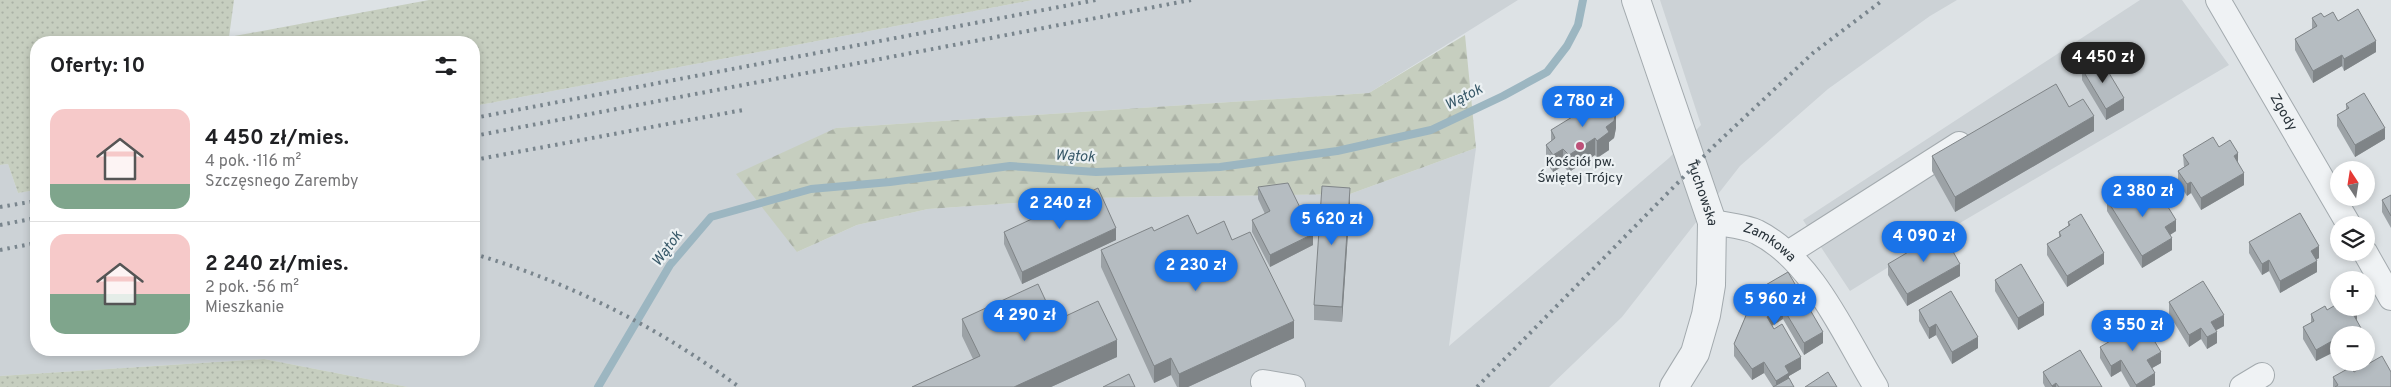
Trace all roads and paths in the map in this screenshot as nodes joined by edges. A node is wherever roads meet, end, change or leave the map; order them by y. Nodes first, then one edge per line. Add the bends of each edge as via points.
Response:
1 (1636, 0) edge
2 (2218, 0) edge
3 (1981, 130) edge
4 (2344, 216) edge
5 (1712, 222) junction
6 (1788, 253) junction
7 (2369, 261) edge
8 (2391, 298) edge
9 (2262, 375) dead end
10 (1263, 382) dead end
11 (1293, 387) edge
12 (1674, 387) edge
13 (1876, 387) edge
14 (2242, 387) edge

1 - 5 street, Tuchowska
2 - 4 street, Zgody
3 - 6 street
5 - 6 street, Zamkowa via 1756,231
5 - 12 street, Tuchowska via 1712,275 1706,315 1695,353
6 - 13 street, Zamkowa via 1811,278
7 - 8 street
9 - 14 street
10 - 11 street

